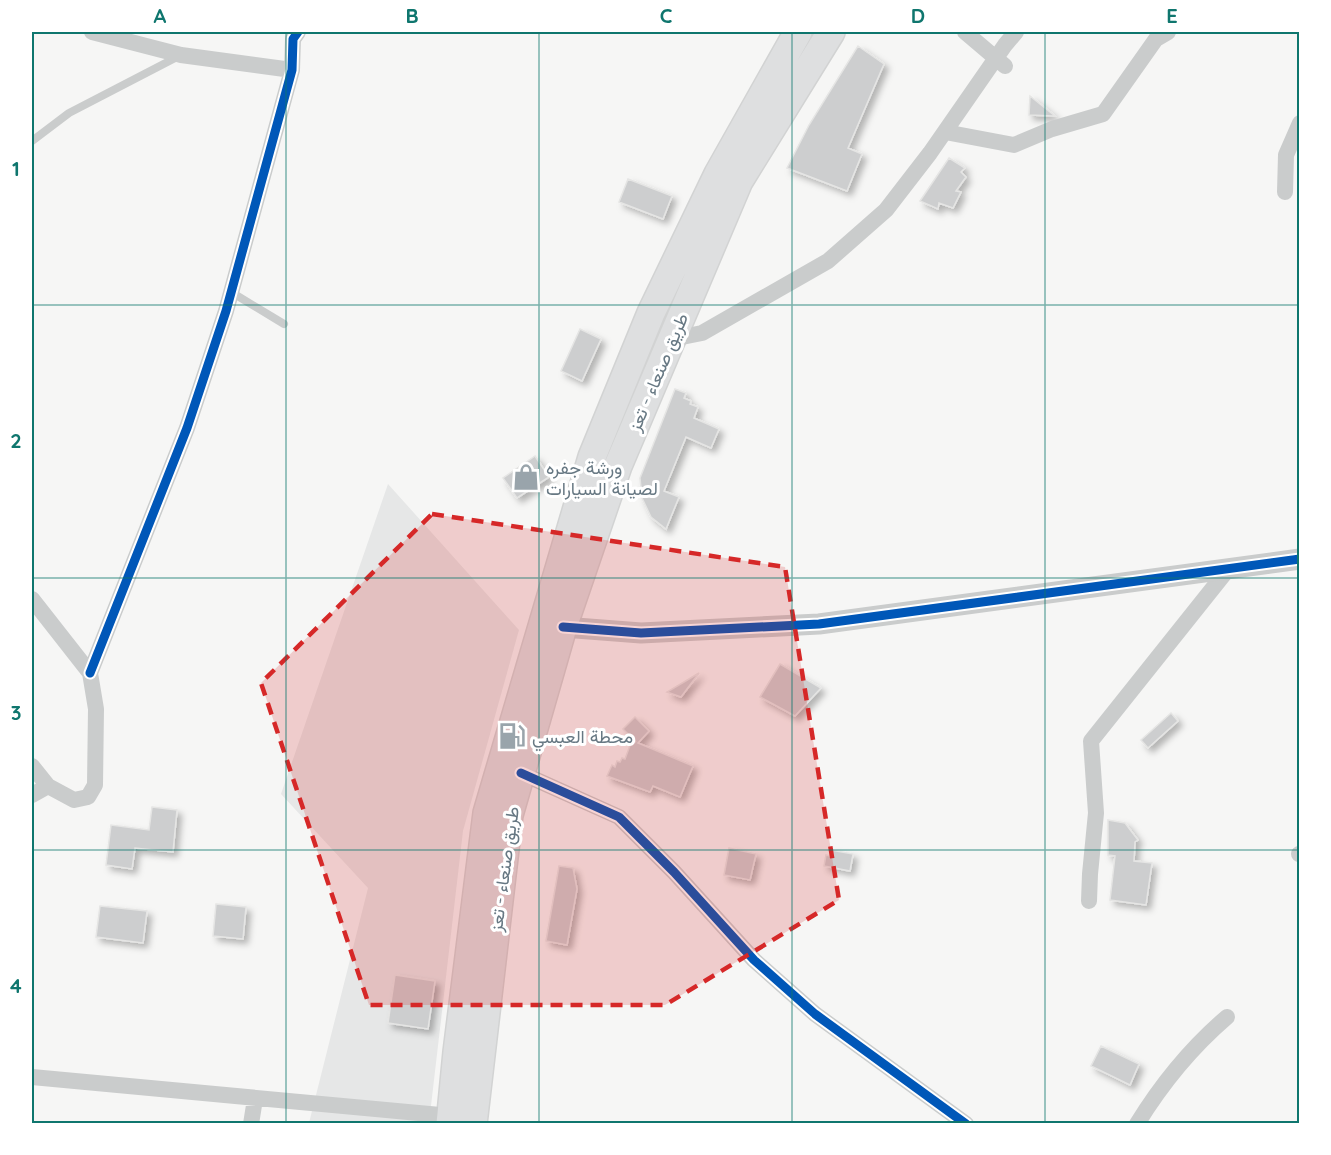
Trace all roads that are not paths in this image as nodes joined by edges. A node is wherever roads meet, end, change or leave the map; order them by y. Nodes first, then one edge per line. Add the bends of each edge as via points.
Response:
1 (92, 32) edge
2 (298, 32) edge
3 (798, 32) edge
4 (831, 32) edge
5 (965, 32) edge
6 (1016, 32) edge
7 (1168, 32) edge
8 (181, 55) junction
9 (1001, 62) junction
10 (292, 70) junction
11 (1299, 123) edge
12 (945, 132) junction
13 (32, 141) edge
14 (1285, 192) dead end
15 (231, 292) junction
16 (284, 324) dead end
17 (672, 339) junction
18 (1299, 559) edge
19 (1229, 568) junction
20 (32, 599) edge
21 (563, 627) junction
22 (90, 673) junction
23 (521, 773) junction
24 (37, 775) edge
25 (32, 795) edge
26 (1089, 901) dead end
27 (1227, 1017) dead end
28 (32, 1077) edge
29 (255, 1099) junction
30 (458, 1121) edge
31 (250, 1124) edge
32 (966, 1124) edge
33 (1137, 1124) edge

1 - 8 street
2 - 10 street via 293,39
3 - 30 highway, طريق صنعاء - تعز via 718,174 651,313 592,457 487,813 458,1041
4 - 17 highway, طريق صنعاء - تعز via 739,181
5 - 9 street
6 - 9 street
7 - 12 street via 1156,39 1103,114 1014,145
8 - 10 street
8 - 13 lane via 69,113
9 - 12 street
10 - 15 street
11 - 14 street via 1286,155
12 - 17 street via 886,210 828,261 702,333
15 - 16 lane
15 - 22 street via 188,428
17 - 21 highway, طريق صنعاء - تعز via 618,466
18 - 19 street
19 - 21 street via 819,624 641,633
19 - 26 street via 1091,741 1096,813
20 - 22 street
21 - 23 highway, طريق صنعاء - تعز
22 - 24 street via 96,709 95,785 88,797 74,800
23 - 30 highway, طريق صنعاء - تعز via 509,815
23 - 32 street via 619,817 754,960 815,1014
24 - 25 street
27 - 33 street via 1154,1096
28 - 29 street
29 - 30 street
29 - 31 street

